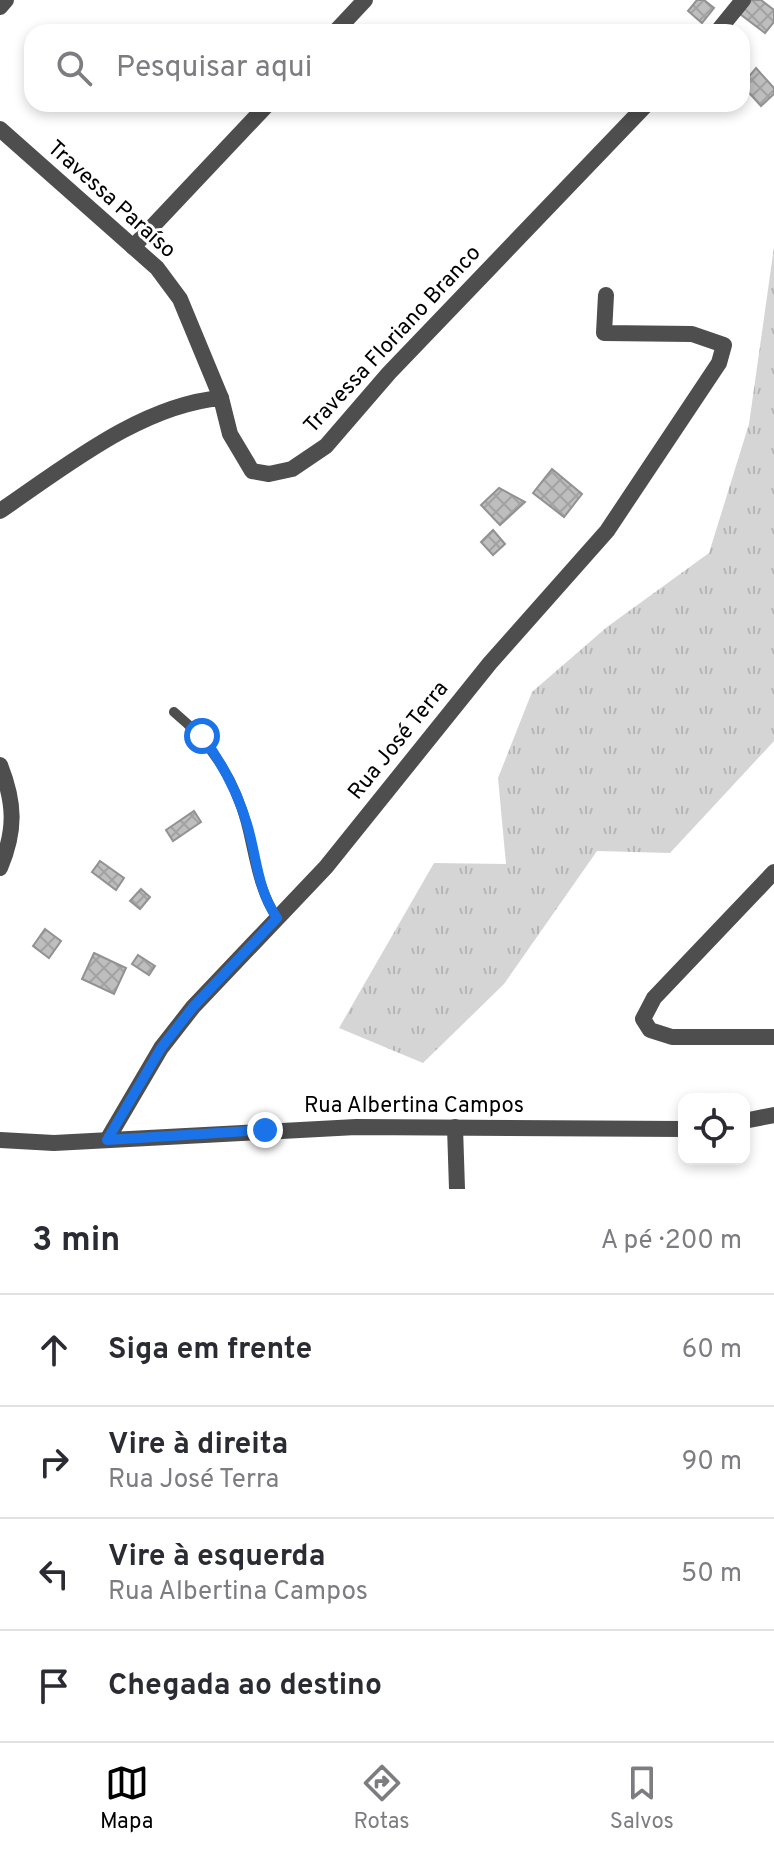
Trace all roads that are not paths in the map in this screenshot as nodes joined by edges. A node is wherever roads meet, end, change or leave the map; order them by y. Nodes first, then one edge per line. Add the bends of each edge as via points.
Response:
1 (6, 0) edge
2 (365, 0) edge
3 (743, 0) edge
4 (0, 7) edge
5 (342, 24) edge
6 (724, 24) edge
7 (260, 112) edge
8 (639, 112) edge
9 (0, 129) edge
10 (133, 247) junction
11 (606, 295) dead end
12 (221, 398) junction
13 (0, 511) edge
14 (174, 712) dead end
15 (0, 765) edge
16 (0, 868) edge
17 (774, 872) edge
18 (277, 918) junction
19 (774, 1037) edge
20 (774, 1115) edge
21 (750, 1120) edge
22 (455, 1127) junction
23 (678, 1129) edge
24 (0, 1140) edge
25 (107, 1140) junction
26 (457, 1189) edge

1 - 4 street
2 - 5 street
3 - 6 street
7 - 10 street
8 - 12 street, Travessa Floriano Branco via 307,461 269,474 252,471 230,434
9 - 10 street, Travessa Paraíso
10 - 12 street, Travessa Paraíso via 180,299
11 - 18 street, Rua José Terra via 604,333 692,334 724,345 719,363 607,531 490,663 326,867
12 - 13 street via 166,408
14 - 18 lane via 202,736 229,776 260,885
15 - 16 street via 11,793 13,823
17 - 19 street via 654,998 643,1019 650,1030 672,1037
18 - 25 street, Rua José Terra via 161,1048
20 - 21 street
22 - 23 street, Rua Albertina Campos
22 - 25 street, Rua Albertina Campos via 265,1130
22 - 26 street
24 - 25 street, Rua Albertina Campos

